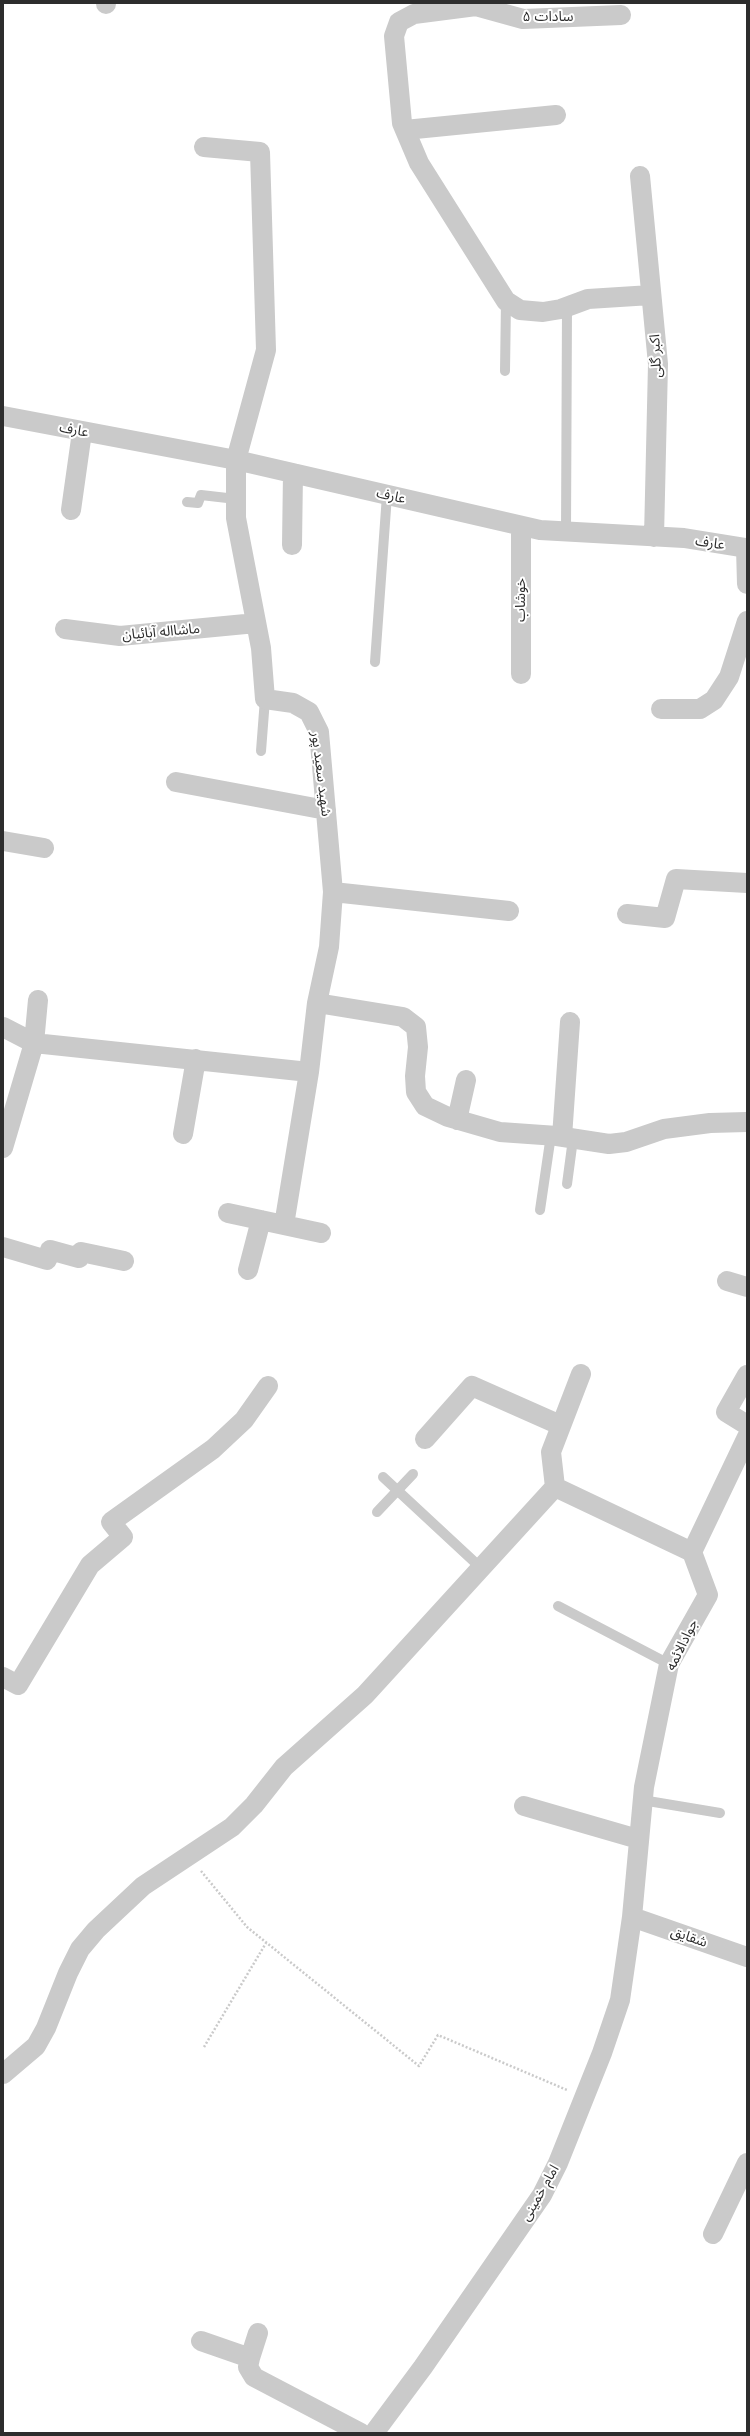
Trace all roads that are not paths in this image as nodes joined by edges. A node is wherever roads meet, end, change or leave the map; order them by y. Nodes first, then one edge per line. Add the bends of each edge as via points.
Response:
1 (476, 4) edge
2 (621, 15) dead end
3 (556, 115) dead end
4 (405, 130) junction
5 (204, 147) dead end
6 (640, 176) dead end
7 (651, 295) junction
8 (506, 301) junction
9 (567, 306) junction
10 (505, 371) dead end
11 (4, 420) edge
12 (82, 432) junction
13 (236, 460) junction
14 (293, 473) junction
15 (387, 495) junction
16 (236, 499) junction
17 (187, 502) dead end
18 (71, 510) dead end
19 (520, 526) junction
20 (566, 532) junction
21 (654, 537) junction
22 (292, 545) dead end
23 (747, 584) edge
24 (256, 623) junction
25 (66, 629) dead end
26 (746, 632) edge
27 (375, 662) dead end
28 (521, 674) dead end
29 (265, 699) junction
30 (661, 709) dead end
31 (261, 752) dead end
32 (176, 782) dead end
33 (326, 810) junction
34 (3, 841) edge
35 (44, 848) dead end
36 (747, 883) edge
37 (333, 892) junction
38 (509, 911) dead end
39 (627, 914) dead end
40 (38, 1000) dead end
41 (317, 1003) junction
42 (570, 1022) dead end
43 (3, 1027) edge
44 (34, 1043) junction
45 (196, 1059) junction
46 (310, 1072) junction
47 (466, 1080) dead end
48 (457, 1120) junction
49 (747, 1122) edge
50 (183, 1134) dead end
51 (562, 1137) junction
52 (3, 1148) edge
53 (567, 1184) dead end
54 (540, 1210) dead end
55 (228, 1213) dead end
56 (261, 1220) junction
57 (284, 1225) junction
58 (321, 1233) dead end
59 (3, 1247) edge
60 (124, 1261) dead end
61 (248, 1270) dead end
62 (727, 1281) dead end
63 (747, 1287) edge
64 (581, 1374) dead end
65 (747, 1375) edge
66 (268, 1386) dead end
67 (747, 1424) edge
68 (560, 1426) junction
69 (747, 1437) edge
70 (425, 1440) dead end
71 (413, 1474) dead end
72 (383, 1477) dead end
73 (555, 1487) junction
74 (398, 1490) junction
75 (377, 1512) dead end
76 (692, 1552) junction
77 (481, 1568) junction
78 (558, 1606) dead end
79 (670, 1664) junction
80 (3, 1677) edge
81 (642, 1800) junction
82 (524, 1806) dead end
83 (720, 1813) dead end
84 (638, 1839) junction
85 (632, 1917) junction
86 (747, 1957) edge
87 (3, 2074) edge
88 (747, 2163) edge
89 (713, 2234) dead end
90 (258, 2333) dead end
91 (201, 2342) dead end
92 (250, 2358) junction
93 (361, 2433) edge
94 (374, 2433) edge

1 - 2 street, سادات ۵ via 523,19
1 - 4 street via 414,14 399,22 394,36
3 - 4 street
4 - 8 street via 419,163
5 - 13 street via 260,152 266,350
6 - 7 street, اکبر گلی
7 - 9 street via 588,299
7 - 21 street, اکبر گلی via 658,364
8 - 9 street via 520,310 543,312
8 - 10 lane
9 - 20 lane
11 - 12 street, عارف
12 - 13 street, عارف
12 - 18 street
13 - 14 street, عارف
13 - 16 street
14 - 15 street, عارف
14 - 22 street
15 - 19 street, عارف
15 - 27 lane
16 - 17 lane via 201,495 198,503
16 - 24 street via 238,525
19 - 20 street, عارف
19 - 28 street, خوشاب
20 - 21 street, عارف
21 - 23 street, عارف via 684,538 746,548
24 - 25 street, ماشااله آبائیان via 120,636
24 - 29 street via 261,648
26 - 30 street via 729,677 714,700 700,709
29 - 31 lane
29 - 33 street, شهید سعید پور via 293,703 309,712 319,732
32 - 33 street
33 - 37 street, شهید سعید پور
34 - 35 street
36 - 39 street via 676,879 665,918
37 - 38 street
37 - 41 street, شهید سعید پور via 330,947
40 - 44 street
41 - 46 street, شهید سعید پور
41 - 48 street via 403,1017 416,1027 416,1092 424,1106
42 - 51 street
43 - 44 street
44 - 45 street
44 - 52 street
45 - 46 street
45 - 50 street
46 - 57 street, شهید سعید پور
47 - 48 street
48 - 51 street via 500,1132
49 - 51 street via 710,1123 664,1129 626,1142 609,1144
51 - 53 lane
51 - 54 lane
55 - 56 street
56 - 57 street
56 - 61 street
57 - 58 street
59 - 60 street via 47,1260 50,1250 79,1258 82,1252
62 - 63 street
64 - 68 street
65 - 67 street via 726,1412
66 - 80 street via 244,1420 214,1449 111,1522 123,1537 90,1565 18,1685
68 - 70 street via 472,1386
68 - 73 street via 550,1452
69 - 76 street
71 - 74 lane
72 - 74 lane
73 - 76 street
73 - 77 street
74 - 75 lane
74 - 77 lane
76 - 79 street, جوادالائمه via 708,1595
77 - 87 street via 365,1695 284,1767 254,1805 232,1827 143,1886 96,1930 80,1949 36,2046
78 - 79 lane
79 - 81 street, جوادالائمه via 651,1743
81 - 83 lane
81 - 84 street, جوادالائمه
82 - 84 street
84 - 85 street, جوادالائمه
85 - 86 street, شقایق
85 - 94 street, امام خمینی via 620,2000 558,2163 542,2194 423,2367
88 - 89 street
90 - 92 street
91 - 92 street
92 - 93 street via 248,2367 254,2377

